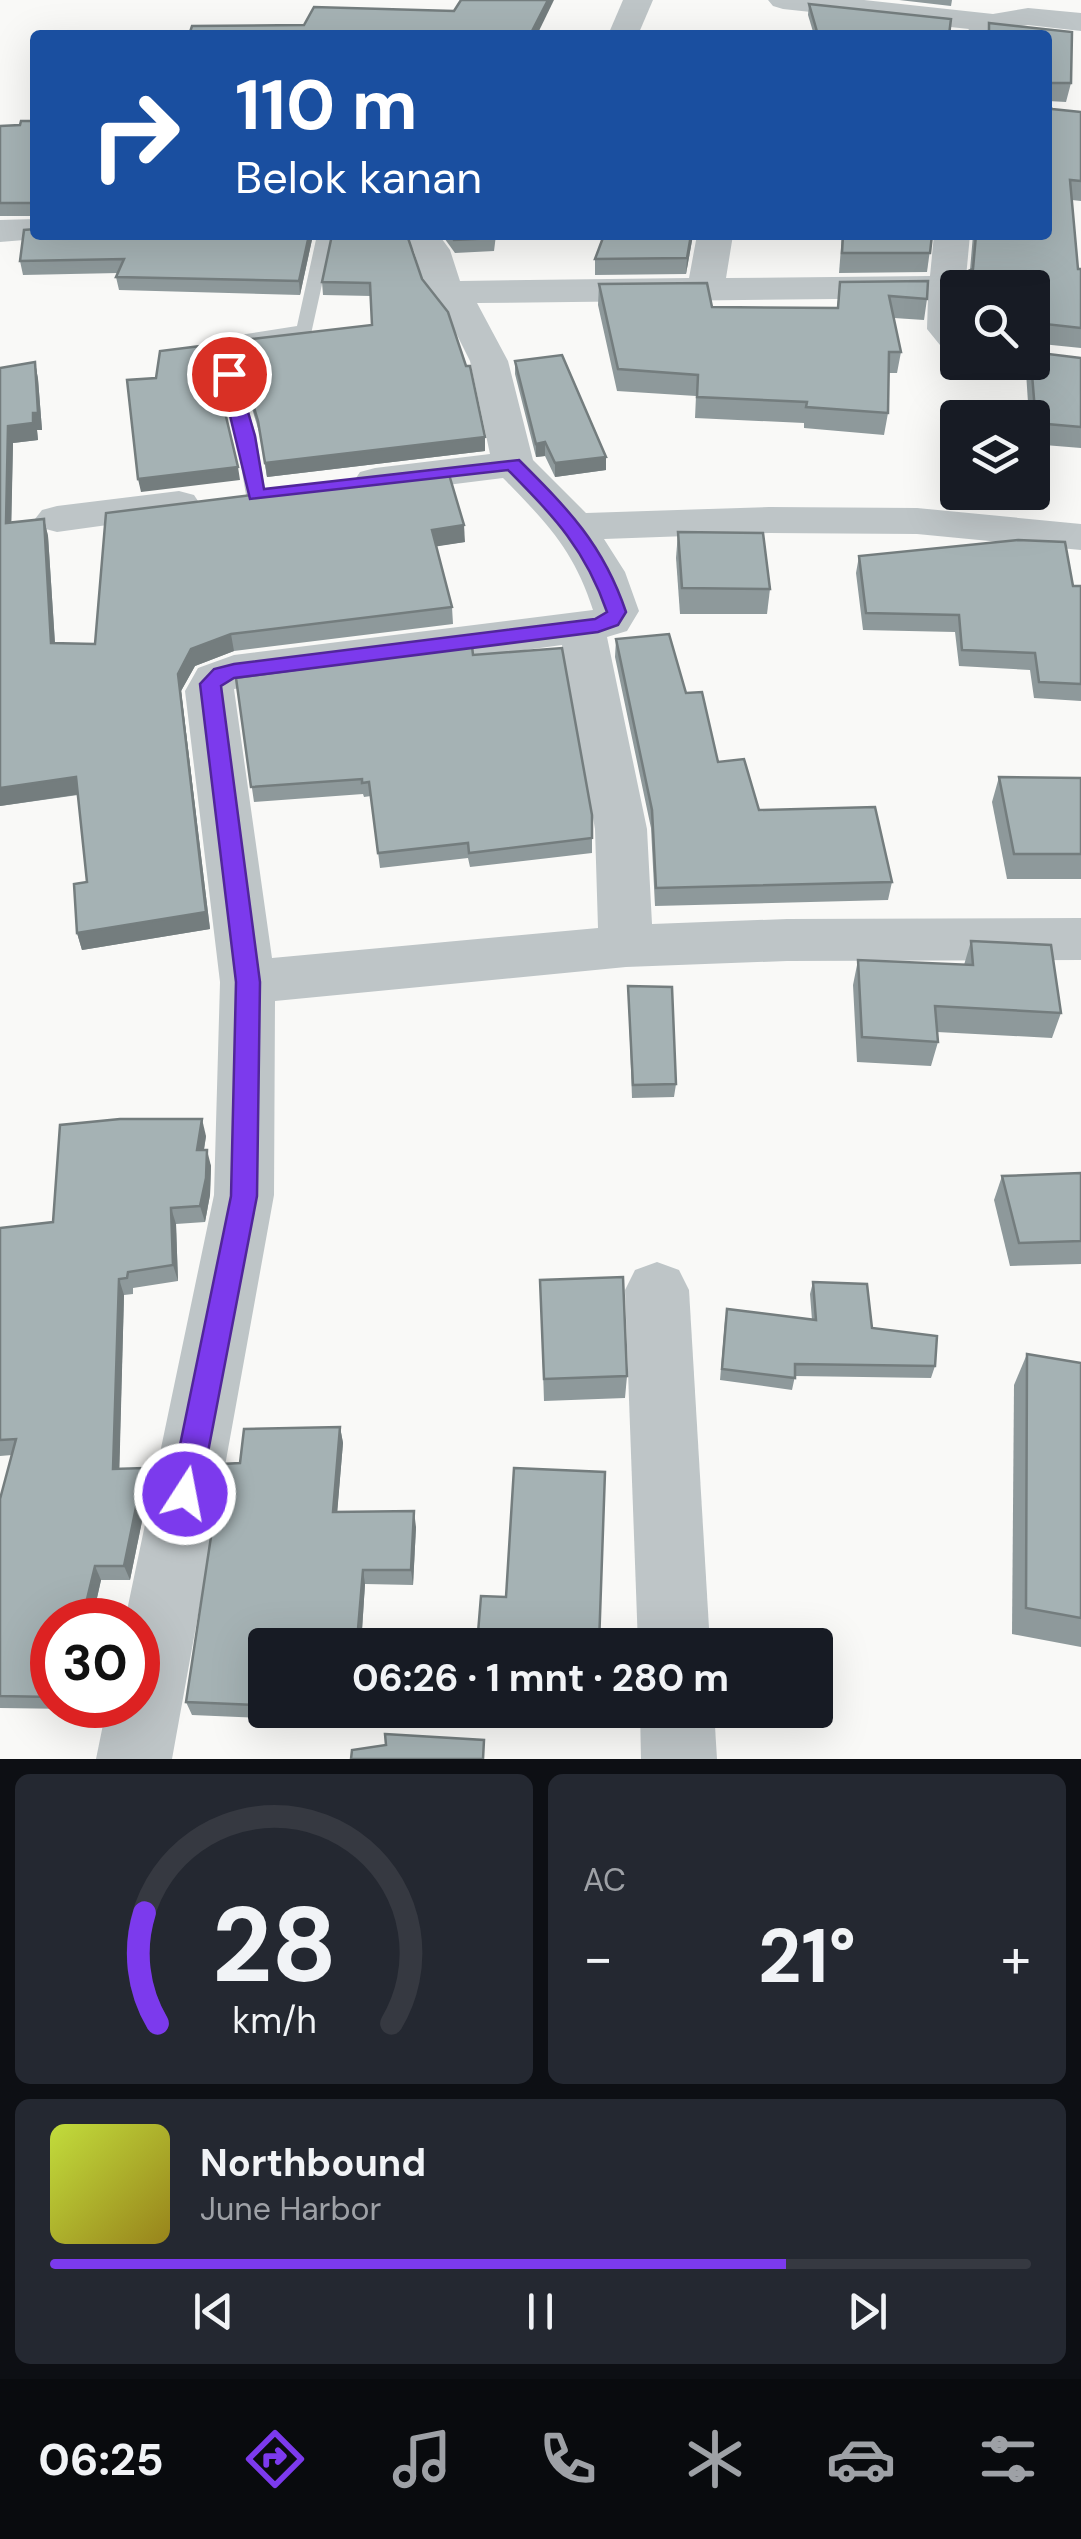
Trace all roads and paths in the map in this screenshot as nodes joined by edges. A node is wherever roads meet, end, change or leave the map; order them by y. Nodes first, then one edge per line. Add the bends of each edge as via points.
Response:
1 (638, 0) edge
2 (783, 0) edge
3 (1081, 22) edge
4 (987, 29) edge
5 (625, 30) edge
6 (30, 230) edge
7 (0, 231) edge
8 (324, 240) edge
9 (425, 240) edge
10 (713, 240) edge
11 (952, 240) edge
12 (949, 270) edge
13 (940, 287) edge
14 (706, 289) junction
15 (446, 292) junction
16 (512, 464) junction
17 (296, 490) junction
18 (56, 519) dead end
19 (575, 527) junction
20 (1081, 537) edge
21 (582, 628) junction
22 (1081, 939) edge
23 (626, 946) junction
24 (248, 982) junction
25 (657, 1290) dead end
26 (673, 1628) edge
27 (678, 1728) edge
28 (134, 1759) edge
29 (679, 1759) edge

1 - 5 street
2 - 4 street
3 - 4 street via 1018,16
6 - 7 street
8 - 17 lane via 305,330 220,343 246,436
9 - 15 street
10 - 14 street
11 - 12 street
13 - 14 street
14 - 15 street
15 - 16 street via 461,306 489,360
16 - 17 street
16 - 19 street
17 - 18 street
19 - 20 street via 918,521
19 - 21 street via 603,572 616,612 612,620
21 - 23 street via 621,830
21 - 24 street via 234,671 215,679 210,691
22 - 23 street
23 - 24 street
24 - 28 street via 244,1196
25 - 26 street
27 - 29 street

